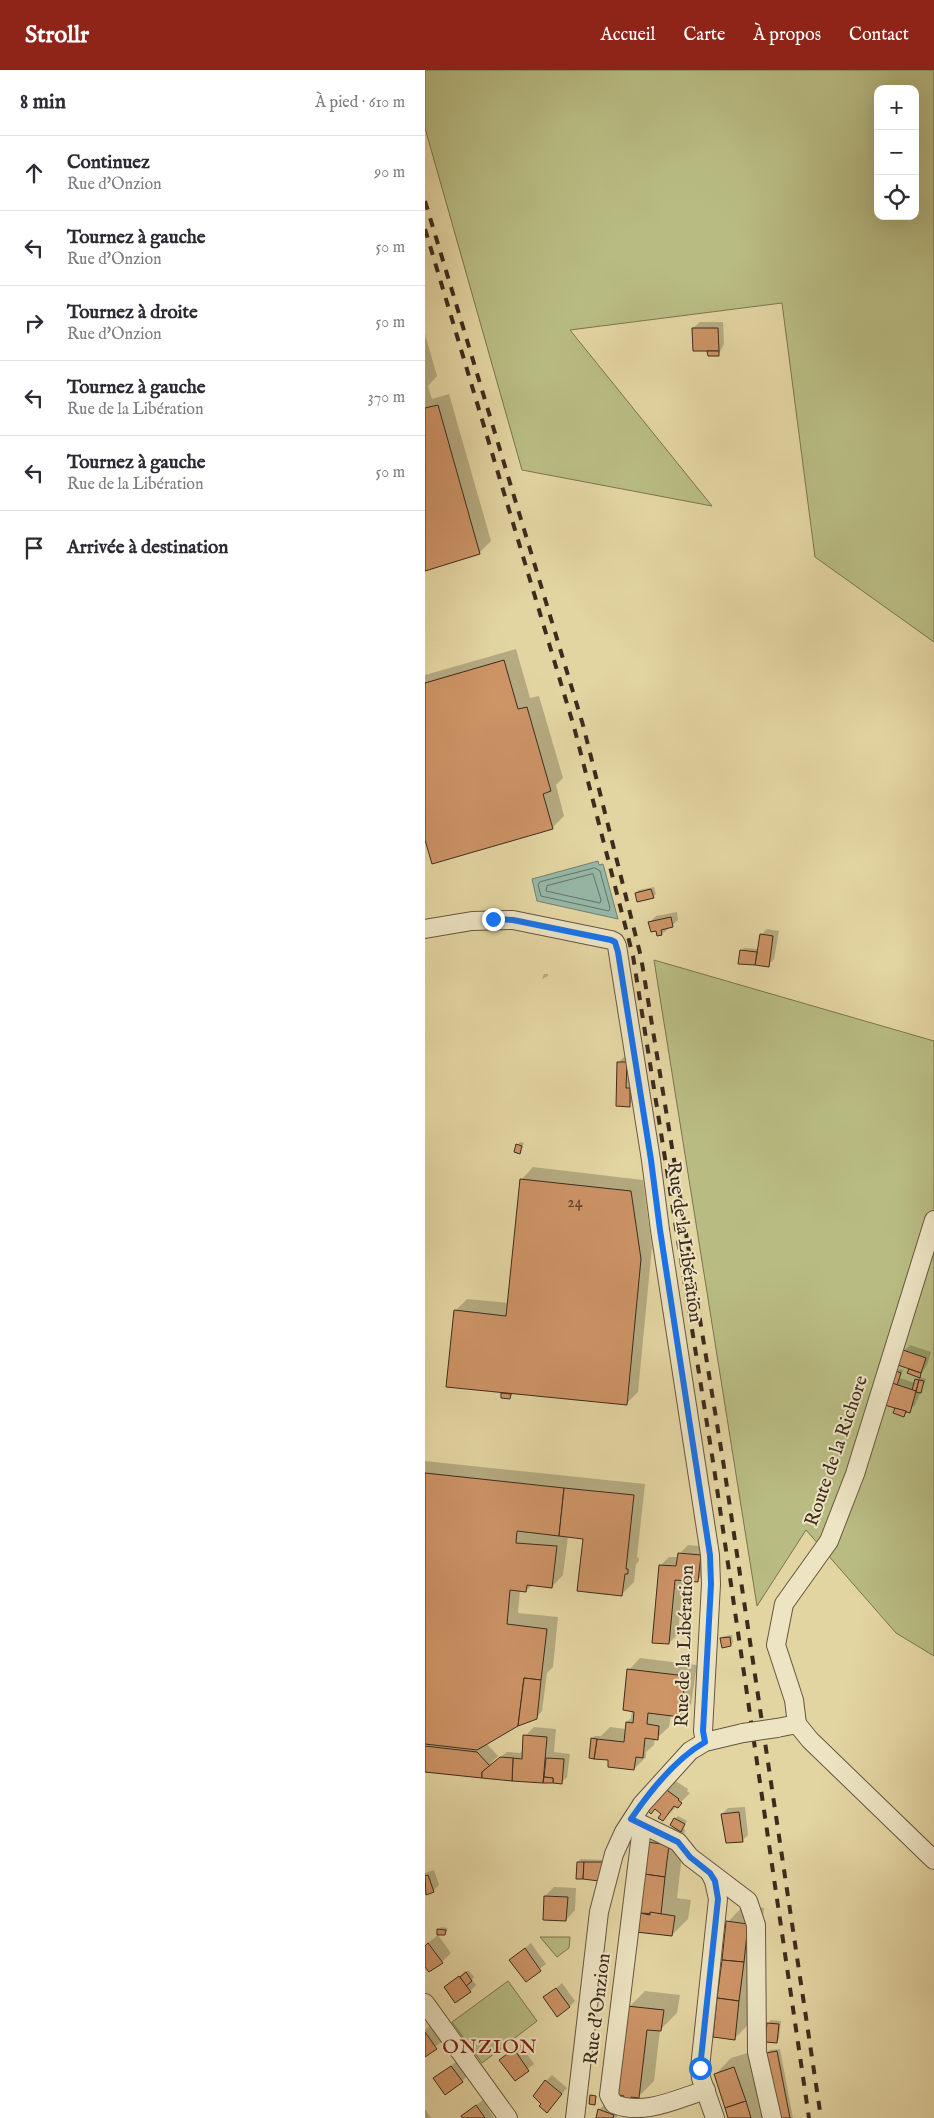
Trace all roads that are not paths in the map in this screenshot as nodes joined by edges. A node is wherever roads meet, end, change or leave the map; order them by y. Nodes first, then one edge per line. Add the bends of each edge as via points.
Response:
1 (425, 929) edge
2 (934, 1220) edge
3 (797, 1724) junction
4 (705, 1742) junction
5 (634, 1821) junction
6 (934, 1860) edge
7 (710, 1873) junction
8 (425, 2003) edge
9 (706, 2090) junction
10 (508, 2118) edge
11 (575, 2118) edge
12 (715, 2118) edge
13 (772, 2118) edge

1 - 4 street, Rue de la Libération via 472,921 513,920 615,942 710,1555
2 - 3 street, Route de la Richore via 852,1482 829,1541 785,1604 776,1645 794,1700
3 - 4 street, Rue d'Onzion, bridge
3 - 6 street
4 - 5 street, Rue d'Onzion via 677,1764 641,1804
5 - 7 street via 678,1842
5 - 9 street, Rue d'Onzion via 641,1835 609,2095 614,2104 644,2109
5 - 11 street, Rue d'Onzion via 614,1854 599,1912
7 - 9 street via 718,1899 700,2056 701,2078
7 - 13 street via 741,1894 753,1912 756,1924 757,2052
8 - 10 street
9 - 12 street

